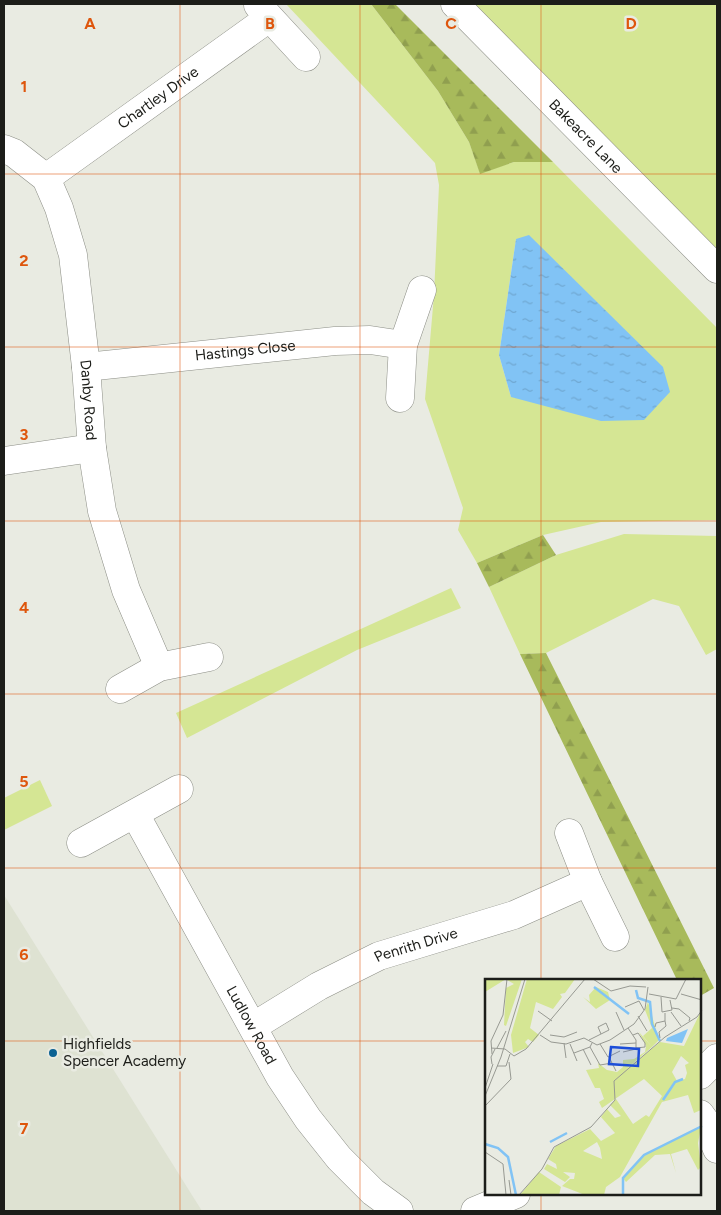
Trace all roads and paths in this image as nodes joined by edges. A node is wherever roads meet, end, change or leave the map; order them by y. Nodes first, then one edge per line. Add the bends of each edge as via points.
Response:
1 (455, 4) edge
2 (263, 11) edge
3 (306, 57) dead end
4 (4, 149) edge
5 (46, 178) junction
6 (717, 269) edge
7 (422, 290) dead end
8 (403, 345) junction
9 (86, 368) junction
10 (400, 398) dead end
11 (92, 448) junction
12 (4, 461) edge
13 (209, 657) dead end
14 (159, 667) junction
15 (120, 689) dead end
16 (179, 789) dead end
17 (135, 814) junction
18 (568, 833) dead end
19 (81, 843) dead end
20 (588, 882) junction
21 (615, 937) dead end
22 (254, 1026) junction
23 (717, 1058) edge
24 (701, 1074) edge
25 (701, 1115) edge
26 (717, 1149) edge
27 (514, 1195) edge
28 (399, 1211) edge
29 (475, 1211) edge

1 - 6 street, Bakeacre Lane
2 - 3 street
2 - 5 street, Chartley Drive
4 - 5 street, Danby Road
5 - 9 street, Danby Road via 73,255
7 - 8 street
8 - 9 street, Hastings Close via 370,340 334,341
8 - 10 street
9 - 11 street, Danby Road
11 - 12 street
11 - 14 street, Danby Road via 102,511 126,590
13 - 14 street
14 - 15 street
16 - 17 street
17 - 19 street
17 - 22 street, Ludlow Road
18 - 20 street
20 - 21 street
20 - 22 street, Penrith Drive via 514,914 379,956 319,986
22 - 28 street, Ludlow Road via 280,1077 308,1119 339,1158 373,1192
23 - 24 street
25 - 26 street
27 - 29 street

